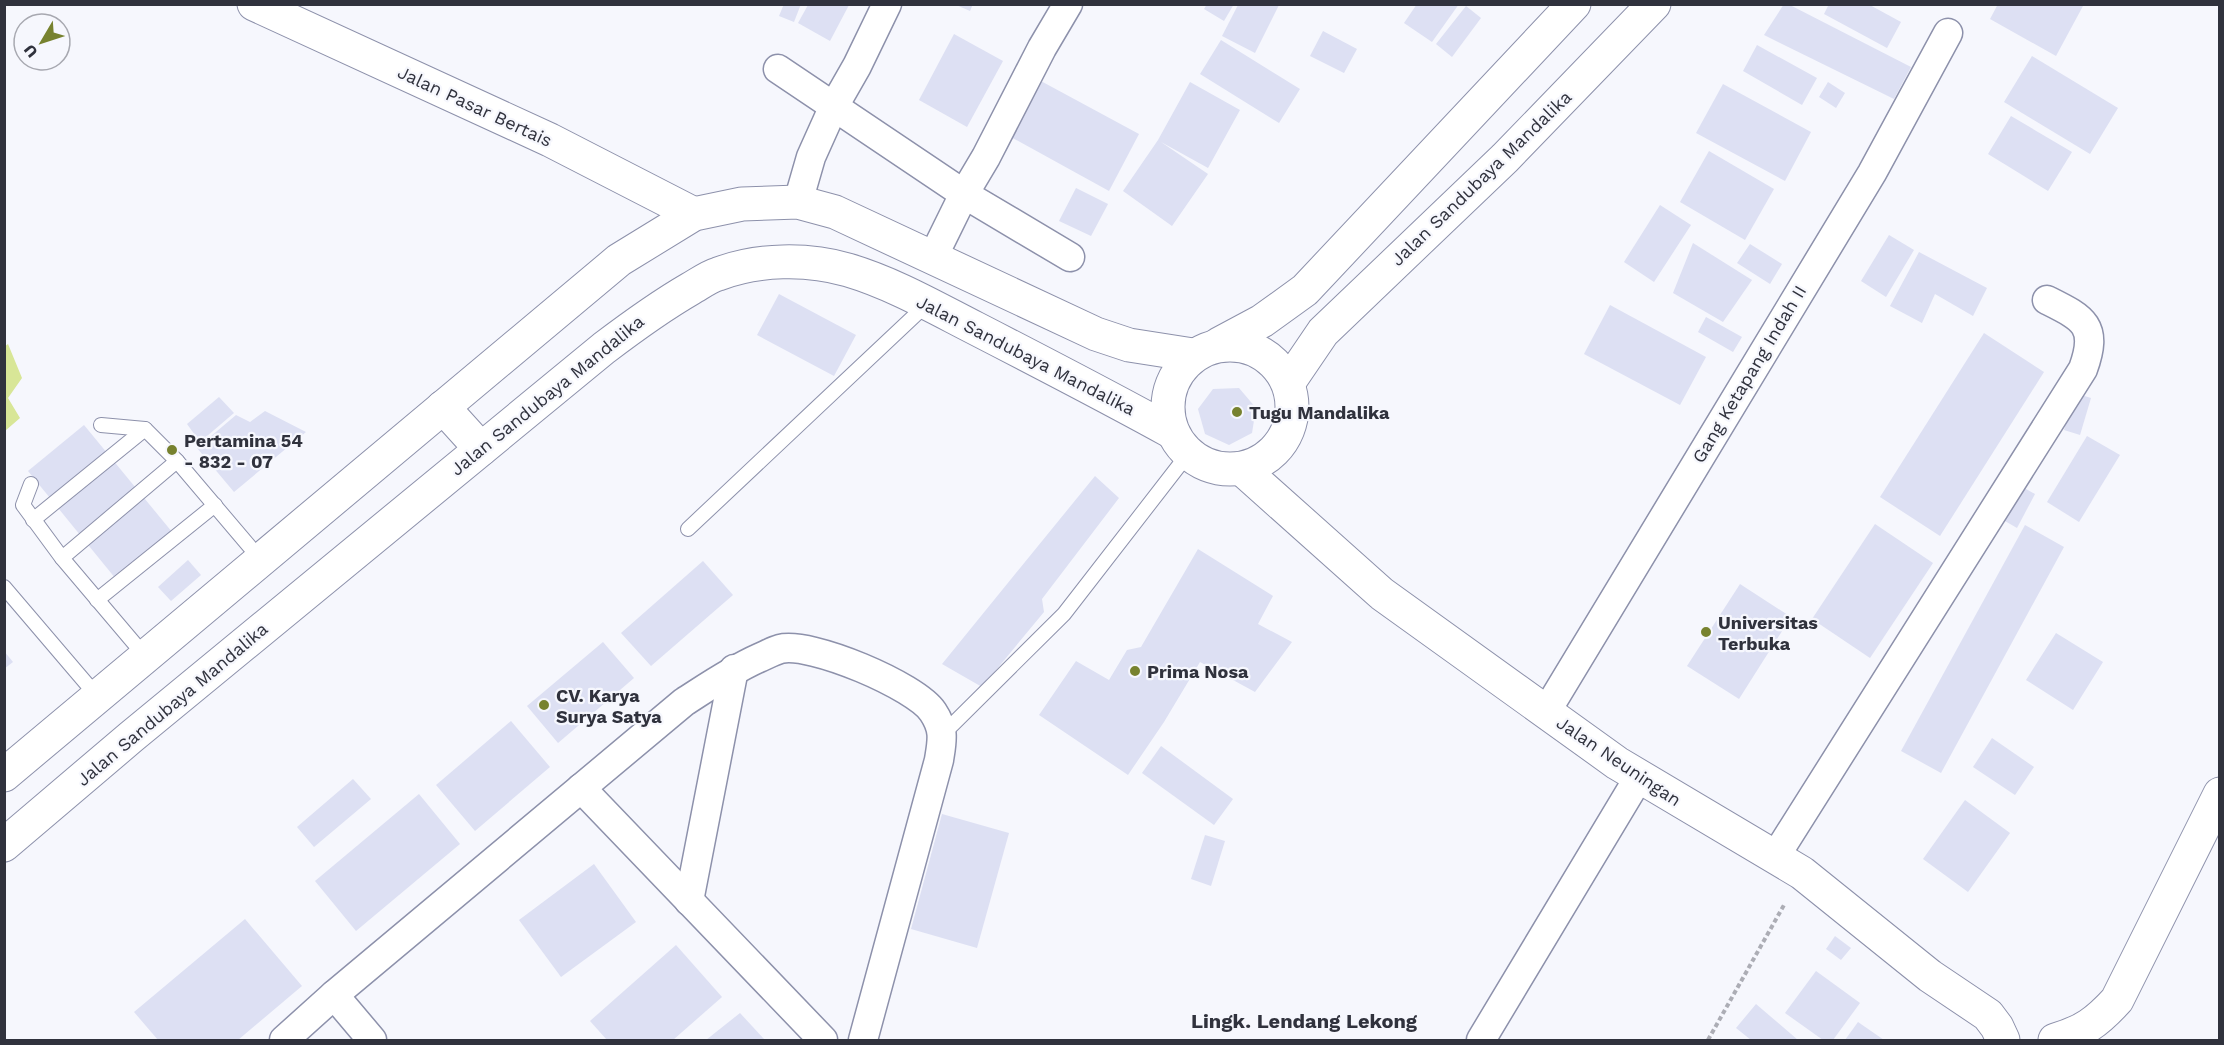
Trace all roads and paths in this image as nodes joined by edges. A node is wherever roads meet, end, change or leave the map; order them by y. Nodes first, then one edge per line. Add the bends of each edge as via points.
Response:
1 (254, 4) edge
2 (887, 4) edge
3 (1068, 4) edge
4 (1574, 4) edge
5 (1654, 4) edge
6 (1948, 33) dead end
7 (778, 69) dead end
8 (833, 108) junction
9 (964, 194) junction
10 (798, 202) junction
11 (694, 214) junction
12 (933, 257) junction
13 (1070, 257) dead end
14 (2047, 300) dead end
15 (927, 304) junction
16 (1206, 350) junction
17 (1288, 382) junction
18 (443, 408) junction
19 (101, 424) dead end
20 (145, 429) junction
21 (1180, 443) junction
22 (481, 449) junction
23 (177, 461) junction
24 (1242, 469) junction
25 (31, 484) dead end
26 (215, 505) junction
27 (33, 520) junction
28 (688, 530) dead end
29 (62, 558) junction
30 (261, 560) junction
31 (4, 587) edge
32 (97, 600) junction
33 (145, 656) junction
34 (734, 669) junction
35 (97, 696) junction
36 (1546, 712) junction
37 (69, 721) junction
38 (943, 734) junction
39 (102, 761) junction
40 (4, 775) edge
41 (1639, 777) junction
42 (581, 788) junction
43 (2220, 794) edge
44 (4, 845) edge
45 (1788, 865) junction
46 (689, 901) junction
47 (334, 995) junction
48 (284, 1041) edge
49 (372, 1041) edge
50 (823, 1041) edge
51 (863, 1041) edge
52 (1481, 1041) edge
53 (1708, 1041) edge
54 (2003, 1041) edge
55 (2055, 1041) edge

1 - 11 main road, Jalan Pasar Bertais via 550,140
2 - 8 street
3 - 9 street
4 - 16 main road via 1305,290 1262,321
5 - 17 main road, Jalan Sandubaya Mandalika via 1505,158 1323,332
6 - 36 street, Gang Ketapang Indah II via 1872,173
7 - 8 street
8 - 9 street
8 - 10 street via 811,157
9 - 12 street
9 - 13 street
10 - 11 main road via 742,204
10 - 12 main road via 835,212
11 - 18 main road via 619,260
12 - 16 main road via 1096,334 1129,345
14 - 45 street via 2078,316 2085,325 2090,342 2083,369
15 - 21 main road, Jalan Sandubaya Mandalika via 1086,384
15 - 22 main road, Jalan Sandubaya Mandalika via 847,270 812,263 778,262 716,274 649,313
15 - 28 lane
16 - 17 main road via 1247,345 1272,359
16 - 21 main road via 1174,376 1167,404
17 - 24 main road via 1294,410 1286,437 1268,458
18 - 22 main road
18 - 30 main road
19 - 20 lane
20 - 23 lane
20 - 27 lane
21 - 24 main road via 1213,468
21 - 38 lane via 1064,614
22 - 39 main road, Jalan Sandubaya Mandalika
23 - 26 lane
23 - 29 lane
24 - 36 main road, Jalan Neuningan via 1382,594
25 - 27 lane via 23,505
26 - 30 lane
26 - 32 lane
27 - 29 lane
29 - 32 lane
30 - 33 main road
31 - 35 lane
32 - 33 lane
33 - 35 main road
34 - 38 street via 781,648 824,653 908,691 932,711
34 - 42 street via 684,702
34 - 46 street
35 - 37 main road
36 - 41 main road, Jalan Neuningan
37 - 39 main road
37 - 40 main road
38 - 51 street
39 - 44 main road, Jalan Sandubaya Mandalika
41 - 45 main road, Jalan Neuningan
41 - 52 street
42 - 46 street
42 - 47 street
43 - 55 main road via 2116,1000 2100,1019
45 - 53 path
45 - 54 main road, Jalan Neuningan via 1930,976 1988,1015
46 - 50 street
47 - 48 street
47 - 49 street

